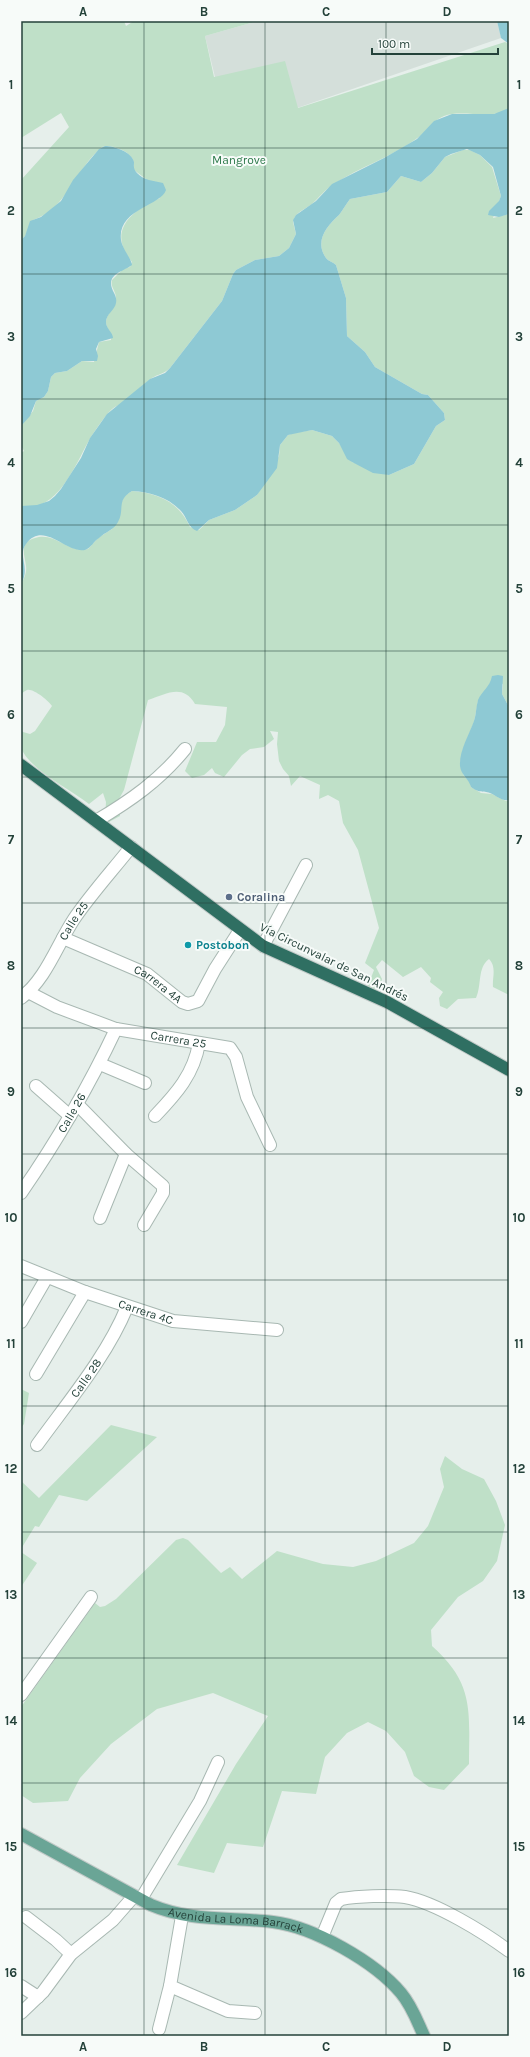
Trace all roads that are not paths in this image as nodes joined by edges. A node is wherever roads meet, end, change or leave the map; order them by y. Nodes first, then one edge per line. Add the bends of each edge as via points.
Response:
1 (185, 749) dead end
2 (21, 765) edge
3 (96, 821) junction
4 (131, 847) junction
5 (306, 865) dead end
6 (240, 930) junction
7 (63, 938) junction
8 (263, 946) junction
9 (25, 995) edge
10 (116, 1029) junction
11 (199, 1043) junction
12 (100, 1064) junction
13 (509, 1070) edge
14 (145, 1083) dead end
15 (36, 1086) dead end
16 (77, 1104) junction
17 (70, 1116) junction
18 (155, 1116) dead end
19 (270, 1145) dead end
20 (126, 1154) junction
21 (21, 1193) edge
22 (100, 1218) dead end
23 (144, 1225) dead end
24 (21, 1266) edge
25 (47, 1277) junction
26 (85, 1292) junction
27 (127, 1307) junction
28 (21, 1322) edge
29 (277, 1330) dead end
30 (36, 1374) dead end
31 (36, 1445) dead end
32 (90, 1597) dead end
33 (21, 1695) edge
34 (218, 1762) dead end
35 (21, 1834) edge
36 (137, 1897) junction
37 (182, 1916) junction
38 (26, 1917) dead end
39 (322, 1937) junction
40 (509, 1951) edge
41 (71, 1954) junction
42 (21, 1986) edge
43 (170, 1986) junction
44 (38, 1997) junction
45 (21, 2013) edge
46 (255, 2013) dead end
47 (159, 2029) dead end
48 (424, 2036) edge

1 - 3 street via 159,778 117,810
2 - 3 highway, Vía Circunvalar de San Andrés
3 - 4 highway, Vía Circunvalar de San Andrés
4 - 6 highway, Vía Circunvalar de San Andrés
4 - 7 street, Calle 25 via 87,902
5 - 8 street
6 - 7 street, Carrera 4A via 198,1001 188,1004 177,1000 162,984 147,974
6 - 8 highway, Vía Circunvalar de San Andrés
7 - 9 street, Calle 25
8 - 13 highway, Vía Circunvalar de San Andrés via 387,1002
9 - 10 street, Carrera 25
10 - 11 street, Carrera 25
10 - 12 street, Calle 26
11 - 18 street via 197,1058 183,1086
11 - 19 street, Carrera 25 via 224,1046 233,1052 247,1097
12 - 14 street
12 - 16 street, Calle 26
15 - 17 street
16 - 17 street, Calle 26
16 - 20 street
17 - 21 street, Calle 26
20 - 22 street
20 - 23 street via 164,1188
24 - 25 street, Carrera 4C
25 - 26 street, Carrera 4C
25 - 28 street
26 - 27 street, Carrera 4C
26 - 30 street
27 - 29 street, Carrera 4C via 158,1318 189,1324
27 - 31 street, Calle 28 via 97,1361
32 - 33 street
34 - 36 street via 200,1801
35 - 36 main road, Avenida La Loma Barrack
36 - 37 main road, Avenida La Loma Barrack via 167,1912
36 - 41 street
37 - 39 main road, Avenida La Loma Barrack via 274,1922 291,1925
37 - 43 street
38 - 41 street
39 - 40 street via 336,1903 341,1899 396,1896 416,1900 440,1910 490,1937
39 - 48 main road, Avenida La Loma Barrack via 348,1951 387,1979 410,2006
41 - 44 street
42 - 44 street
43 - 46 street via 228,2011
43 - 47 street
44 - 45 street

